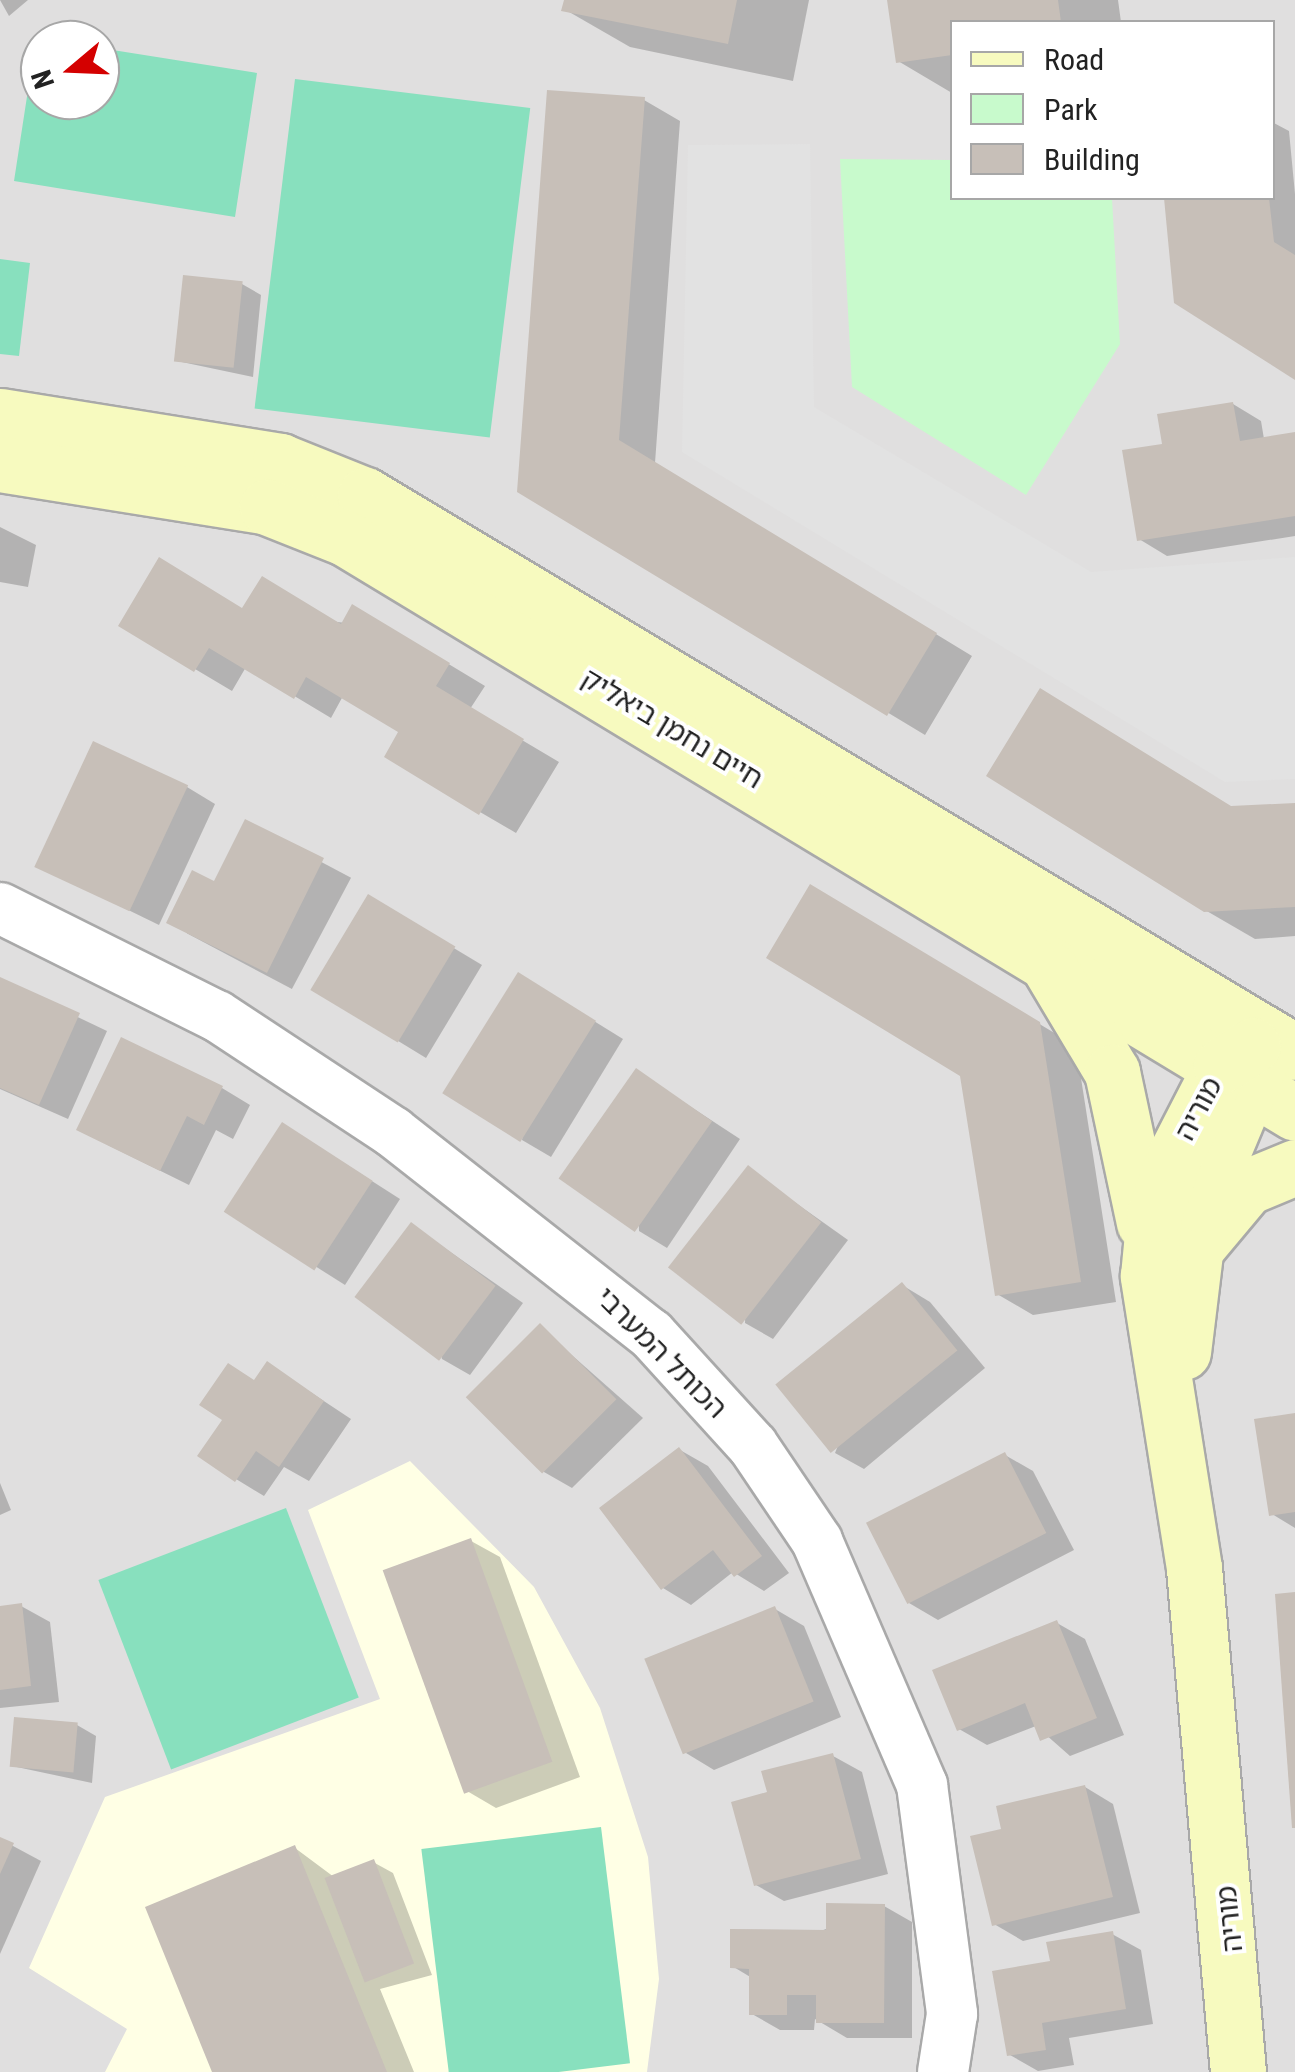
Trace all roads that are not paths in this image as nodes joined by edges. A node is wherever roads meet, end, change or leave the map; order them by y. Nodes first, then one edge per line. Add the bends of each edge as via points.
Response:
1 (0, 416) edge
2 (0, 464) edge
3 (0, 908) edge
4 (1037, 952) junction
5 (1282, 1044) edge
6 (1257, 1090) edge
7 (1295, 1167) edge
8 (1168, 1271) junction
9 (943, 2072) edge
10 (1238, 2072) edge

1 - 5 street, חיים נחמן ביאליק via 280,461 365,495
2 - 4 street, חיים נחמן ביאליק via 267,507 345,538
3 - 9 street, הכותל המערבי via 217,1016 393,1132 651,1334 753,1446 817,1540 922,1785 952,2014
4 - 6 street, חיים נחמן ביאליק
4 - 8 street via 1094,1032 1126,1109
5 - 6 street, מוריה
6 - 8 street, מוריה
7 - 8 street via 1228,1202
8 - 10 street, מוריה via 1238,1990

